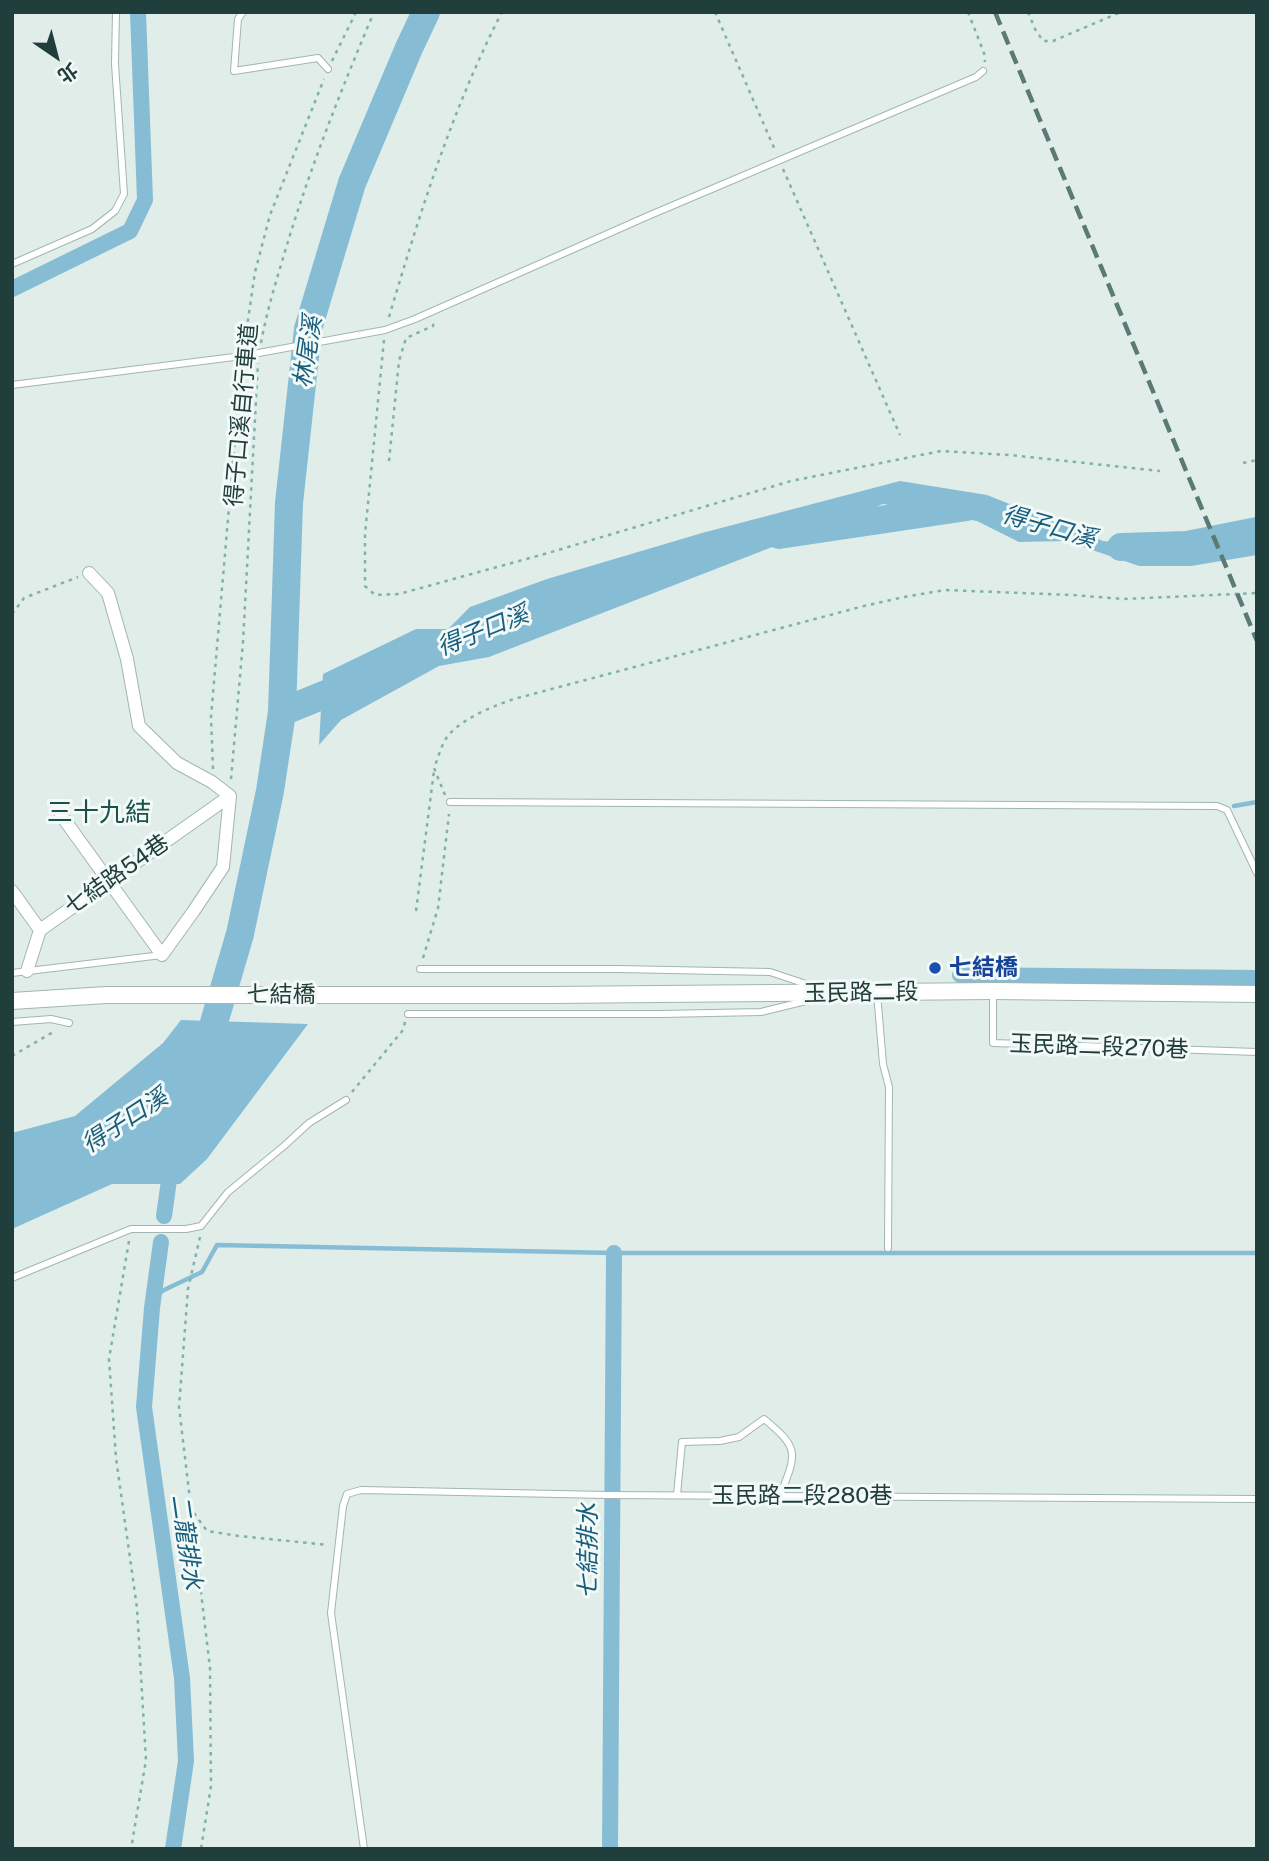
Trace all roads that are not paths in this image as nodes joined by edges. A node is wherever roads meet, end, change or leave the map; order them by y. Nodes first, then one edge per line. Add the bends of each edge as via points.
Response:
1 (116, 12) edge
2 (243, 12) edge
3 (328, 69) road end
4 (982, 71) road end
5 (12, 264) edge
6 (12, 385) edge
7 (89, 573) road end
8 (230, 796) junction
9 (450, 802) road end
10 (61, 815) dead end
11 (1257, 873) edge
12 (109, 880) junction
13 (12, 891) edge
14 (40, 930) junction
15 (162, 955) junction
16 (420, 969) dead end
17 (27, 971) junction
18 (12, 973) edge
19 (993, 991) junction
20 (877, 993) junction
21 (836, 994) junction
22 (1257, 994) edge
23 (550, 995) joint
24 (12, 1000) edge
25 (408, 1014) dead end
26 (12, 1022) edge
27 (69, 1023) road end
28 (1257, 1052) edge
29 (346, 1100) dead end
30 (888, 1248) dead end
31 (12, 1279) edge
32 (677, 1495) junction
33 (780, 1496) junction
34 (1257, 1499) edge
35 (364, 1849) edge

1 - 5 lane via 124,194 115,211 92,229
2 - 3 lane via 238,19 234,71 318,58
4 - 6 lane via 385,330 259,354
7 - 8 street via 108,593 127,659 139,726 177,763
8 - 12 street, 七結路54巷
8 - 15 street via 223,867
9 - 11 lane via 1217,806 1227,810
10 - 12 street
12 - 14 street, 七結路54巷
12 - 15 street
13 - 14 street
14 - 17 street, 七結路54巷
15 - 17 lane
16 - 21 lane via 770,972
17 - 18 lane
19 - 20 street, 玉民路二段
19 - 22 street, 玉民路二段
19 - 28 lane, 玉民路二段270巷 via 993,1043
20 - 21 street, 玉民路二段
20 - 30 lane via 889,1087
21 - 23 street, 玉民路二段
21 - 25 lane via 761,1012
23 - 24 street, 七結橋, bridge via 106,995
26 - 27 lane via 51,1019
29 - 31 lane via 309,1123 228,1192 201,1226 131,1229
32 - 33 lane, 玉民路二段280巷
32 - 33 lane via 682,1442 739,1437 764,1419 792,1448 792,1464
32 - 35 lane, 玉民路二段280巷 via 361,1490 347,1494 331,1613
33 - 34 lane, 玉民路二段280巷

